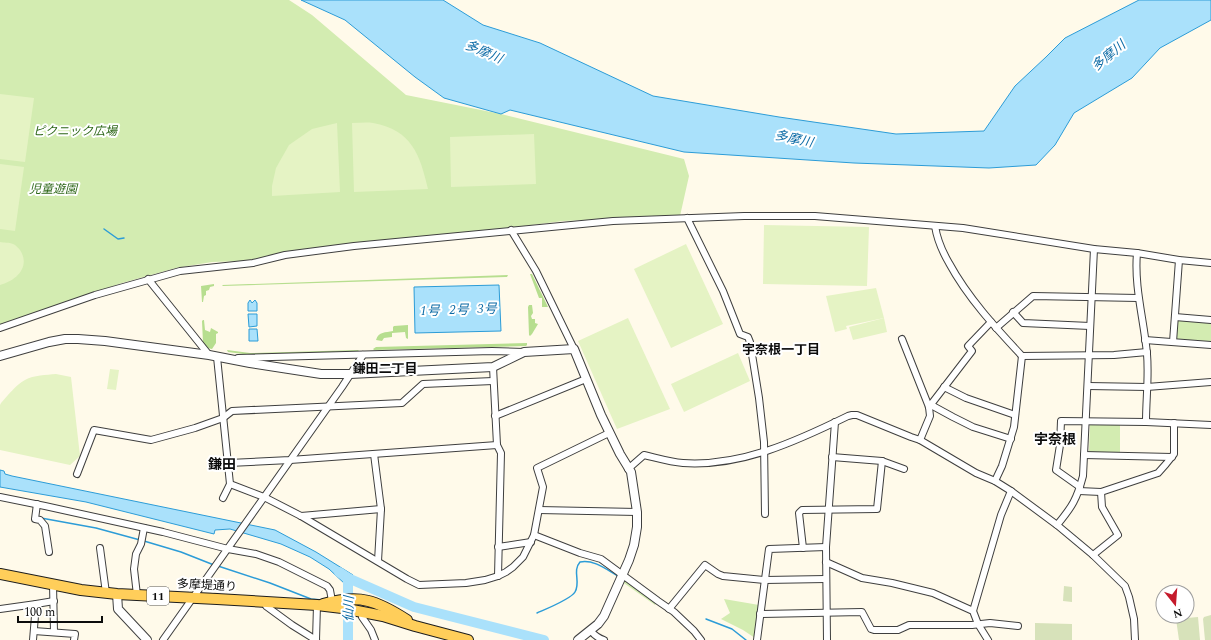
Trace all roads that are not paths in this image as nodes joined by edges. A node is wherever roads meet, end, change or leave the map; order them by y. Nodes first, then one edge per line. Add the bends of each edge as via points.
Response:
1 (687, 218) junction
2 (935, 226) junction
3 (511, 230) junction
4 (1094, 249) junction
5 (1137, 253) junction
6 (1179, 260) junction
7 (1211, 263) edge
8 (148, 280) junction
9 (1092, 297) junction
10 (1138, 298) junction
11 (1013, 312) junction
12 (1174, 317) junction
13 (1211, 320) edge
14 (991, 322) junction
15 (1090, 326) junction
16 (0, 328) edge
17 (996, 328) junction
18 (902, 338) dead end
19 (1145, 340) junction
20 (1173, 342) junction
21 (1211, 345) edge
22 (574, 350) junction
23 (524, 352) junction
24 (1147, 352) junction
25 (364, 355) junction
26 (1089, 355) junction
27 (0, 356) edge
28 (213, 356) junction
29 (1022, 356) junction
30 (232, 360) junction
31 (493, 367) junction
32 (350, 374) junction
33 (586, 379) junction
34 (493, 381) junction
35 (1211, 382) edge
36 (1088, 386) junction
37 (944, 387) junction
38 (1147, 387) junction
39 (930, 406) junction
40 (327, 408) junction
41 (1015, 415) junction
42 (495, 416) junction
43 (223, 418) junction
44 (1086, 421) junction
45 (835, 422) junction
46 (1146, 422) junction
47 (1174, 423) junction
48 (1211, 424) edge
49 (609, 433) junction
50 (1011, 439) junction
51 (920, 440) junction
52 (497, 445) junction
53 (764, 452) junction
54 (374, 454) junction
55 (1084, 455) junction
56 (832, 457) junction
57 (1172, 457) junction
58 (290, 460) junction
59 (882, 461) junction
60 (229, 462) junction
61 (628, 469) junction
62 (904, 469) dead end
63 (77, 474) dead end
64 (995, 481) junction
65 (230, 484) junction
66 (1080, 489) junction
67 (1011, 491) junction
68 (1102, 492) junction
69 (0, 497) edge
70 (264, 497) junction
71 (223, 498) dead end
72 (37, 504) junction
73 (829, 509) junction
74 (381, 510) junction
75 (539, 510) junction
76 (637, 512) junction
77 (765, 514) dead end
78 (301, 516) junction
79 (1057, 526) junction
80 (144, 528) junction
81 (534, 535) junction
82 (531, 542) junction
83 (498, 547) junction
84 (826, 547) junction
85 (100, 548) dead end
86 (803, 548) junction
87 (228, 549) junction
88 (49, 552) dead end
89 (1093, 555) junction
90 (378, 561) junction
91 (826, 562) junction
92 (0, 574) edge
93 (623, 575) junction
94 (498, 576) junction
95 (826, 579) junction
96 (765, 580) junction
97 (53, 584) junction
98 (106, 593) junction
99 (117, 594) junction
100 (137, 595) junction
101 (194, 597) junction
102 (54, 601) junction
103 (332, 601) junction
104 (266, 602) junction
105 (36, 604) junction
106 (317, 605) junction
107 (0, 609) edge
108 (669, 609) junction
109 (359, 611) junction
110 (973, 611) junction
111 (827, 613) junction
112 (760, 614) junction
113 (978, 624) junction
114 (415, 626) junction
115 (1018, 626) dead end
116 (34, 631) junction
117 (591, 631) junction
118 (54, 632) junction
119 (581, 638) edge
120 (33, 640) edge
121 (74, 640) edge
122 (147, 640) edge
123 (163, 640) edge
124 (316, 640) edge
125 (375, 640) edge
126 (468, 640) edge
127 (604, 640) edge
128 (701, 640) edge
129 (757, 640) edge
130 (827, 640) edge
131 (988, 640) edge
132 (1135, 640) edge

1 - 2 street via 815,216
1 - 3 street via 613,221
1 - 53 street via 723,290 740,334 748,337 750,342
2 - 4 street via 963,228
2 - 14 street via 936,236 958,280
3 - 8 street via 354,246 253,263 180,271
3 - 22 street via 536,271
4 - 5 street
4 - 9 street
5 - 6 street
5 - 10 street
6 - 7 street
6 - 12 street
8 - 16 street via 95,295
8 - 28 street
9 - 10 street
9 - 11 street via 1033,296
9 - 15 street
10 - 19 street
11 - 15 street via 1024,323
11 - 17 street
12 - 13 street
12 - 20 street
14 - 17 street
14 - 37 street via 968,346 972,351
15 - 26 street
17 - 29 street
18 - 39 street
19 - 20 street
19 - 24 street
20 - 21 street
22 - 23 street
22 - 33 street
23 - 25 street
23 - 31 street
24 - 26 street
24 - 38 street
25 - 30 street
25 - 32 street
26 - 29 street
26 - 36 street
27 - 28 street via 65,339 105,341
28 - 30 street
28 - 43 street
29 - 41 street
30 - 32 street via 321,374
31 - 32 street
31 - 34 street
32 - 40 street
33 - 42 street
33 - 49 street
34 - 40 street via 423,384 402,403
34 - 42 street
35 - 38 street
36 - 38 street
36 - 44 street
37 - 39 street
37 - 41 street via 971,400
38 - 46 street
39 - 50 street via 973,427
39 - 51 street via 930,416
40 - 43 street via 232,411
40 - 58 street
41 - 50 street
42 - 52 street
43 - 60 street
43 - 63 street via 151,440 94,430
44 - 46 street
44 - 55 street
44 - 66 street via 1061,421 1056,470
45 - 51 street via 852,414 857,415
45 - 53 street
45 - 56 street
46 - 47 street
47 - 48 street
47 - 57 street
49 - 61 street
49 - 75 street via 537,468 543,487
50 - 64 street
51 - 64 street
52 - 54 street
52 - 83 street via 501,453
53 - 61 street via 706,463 683,463 644,455
53 - 77 street
54 - 58 street
54 - 74 street
55 - 57 street
55 - 66 street
56 - 59 street
56 - 73 street
57 - 68 street via 1158,473
58 - 60 street
58 - 70 street
59 - 62 street
59 - 73 street via 877,508
60 - 65 street
61 - 76 street via 631,472
64 - 67 street
65 - 70 street
65 - 71 street
66 - 68 street
66 - 79 street via 1071,509
67 - 79 street
67 - 110 street via 1001,515
68 - 89 street via 1102,507 1118,535
69 - 72 street
70 - 78 street
70 - 87 street
72 - 80 street
72 - 88 street via 35,519 40,520 45,526
73 - 84 street
73 - 86 street via 802,510 799,513
74 - 78 street
74 - 90 street
75 - 76 street
75 - 81 street
76 - 93 street via 634,545
78 - 90 street
79 - 89 street
80 - 87 street
80 - 100 street via 134,569
81 - 82 street
81 - 93 street via 601,560
82 - 83 street
82 - 94 street via 523,557
83 - 94 street
84 - 86 street
84 - 91 street
85 - 98 street
86 - 96 street via 769,549
87 - 101 street
87 - 103 street via 256,554 279,562 319,581 330,588
89 - 132 street via 1125,586 1134,619
90 - 94 street via 419,585 466,583
91 - 95 street
91 - 110 street via 862,578 932,593
92 - 97 main road, 多摩堤通り / 11
93 - 108 street
93 - 117 street via 604,616
95 - 96 street
95 - 111 street
96 - 108 street via 723,576 705,565
96 - 112 street
97 - 98 main road, 多摩堤通り / 11
97 - 102 street
98 - 99 main road, 多摩堤通り / 11
99 - 100 main road, 多摩堤通り / 11
99 - 122 street via 118,609
100 - 101 main road, 多摩堤通り / 11
101 - 104 main road, 多摩堤通り / 11
101 - 123 street
102 - 105 street
102 - 118 street
103 - 106 main road, 多摩堤通り / 11
103 - 114 main road, 多摩堤通り / 11 via 368,600 391,610
104 - 106 main road, 多摩堤通り / 11
104 - 124 street via 266,606
105 - 107 street
105 - 116 street
106 - 109 main road, 多摩堤通り / 11
106 - 124 street
108 - 128 street
109 - 114 main road, 多摩堤通り / 11
109 - 125 street
110 - 113 street
111 - 112 street
111 - 113 street via 862,612 874,630 898,630 910,625
111 - 130 street
112 - 129 street
113 - 115 street
113 - 131 street
114 - 126 main road, 多摩堤通り / 11
116 - 118 street
116 - 120 street
117 - 119 street
117 - 127 street
118 - 121 street via 75,634

